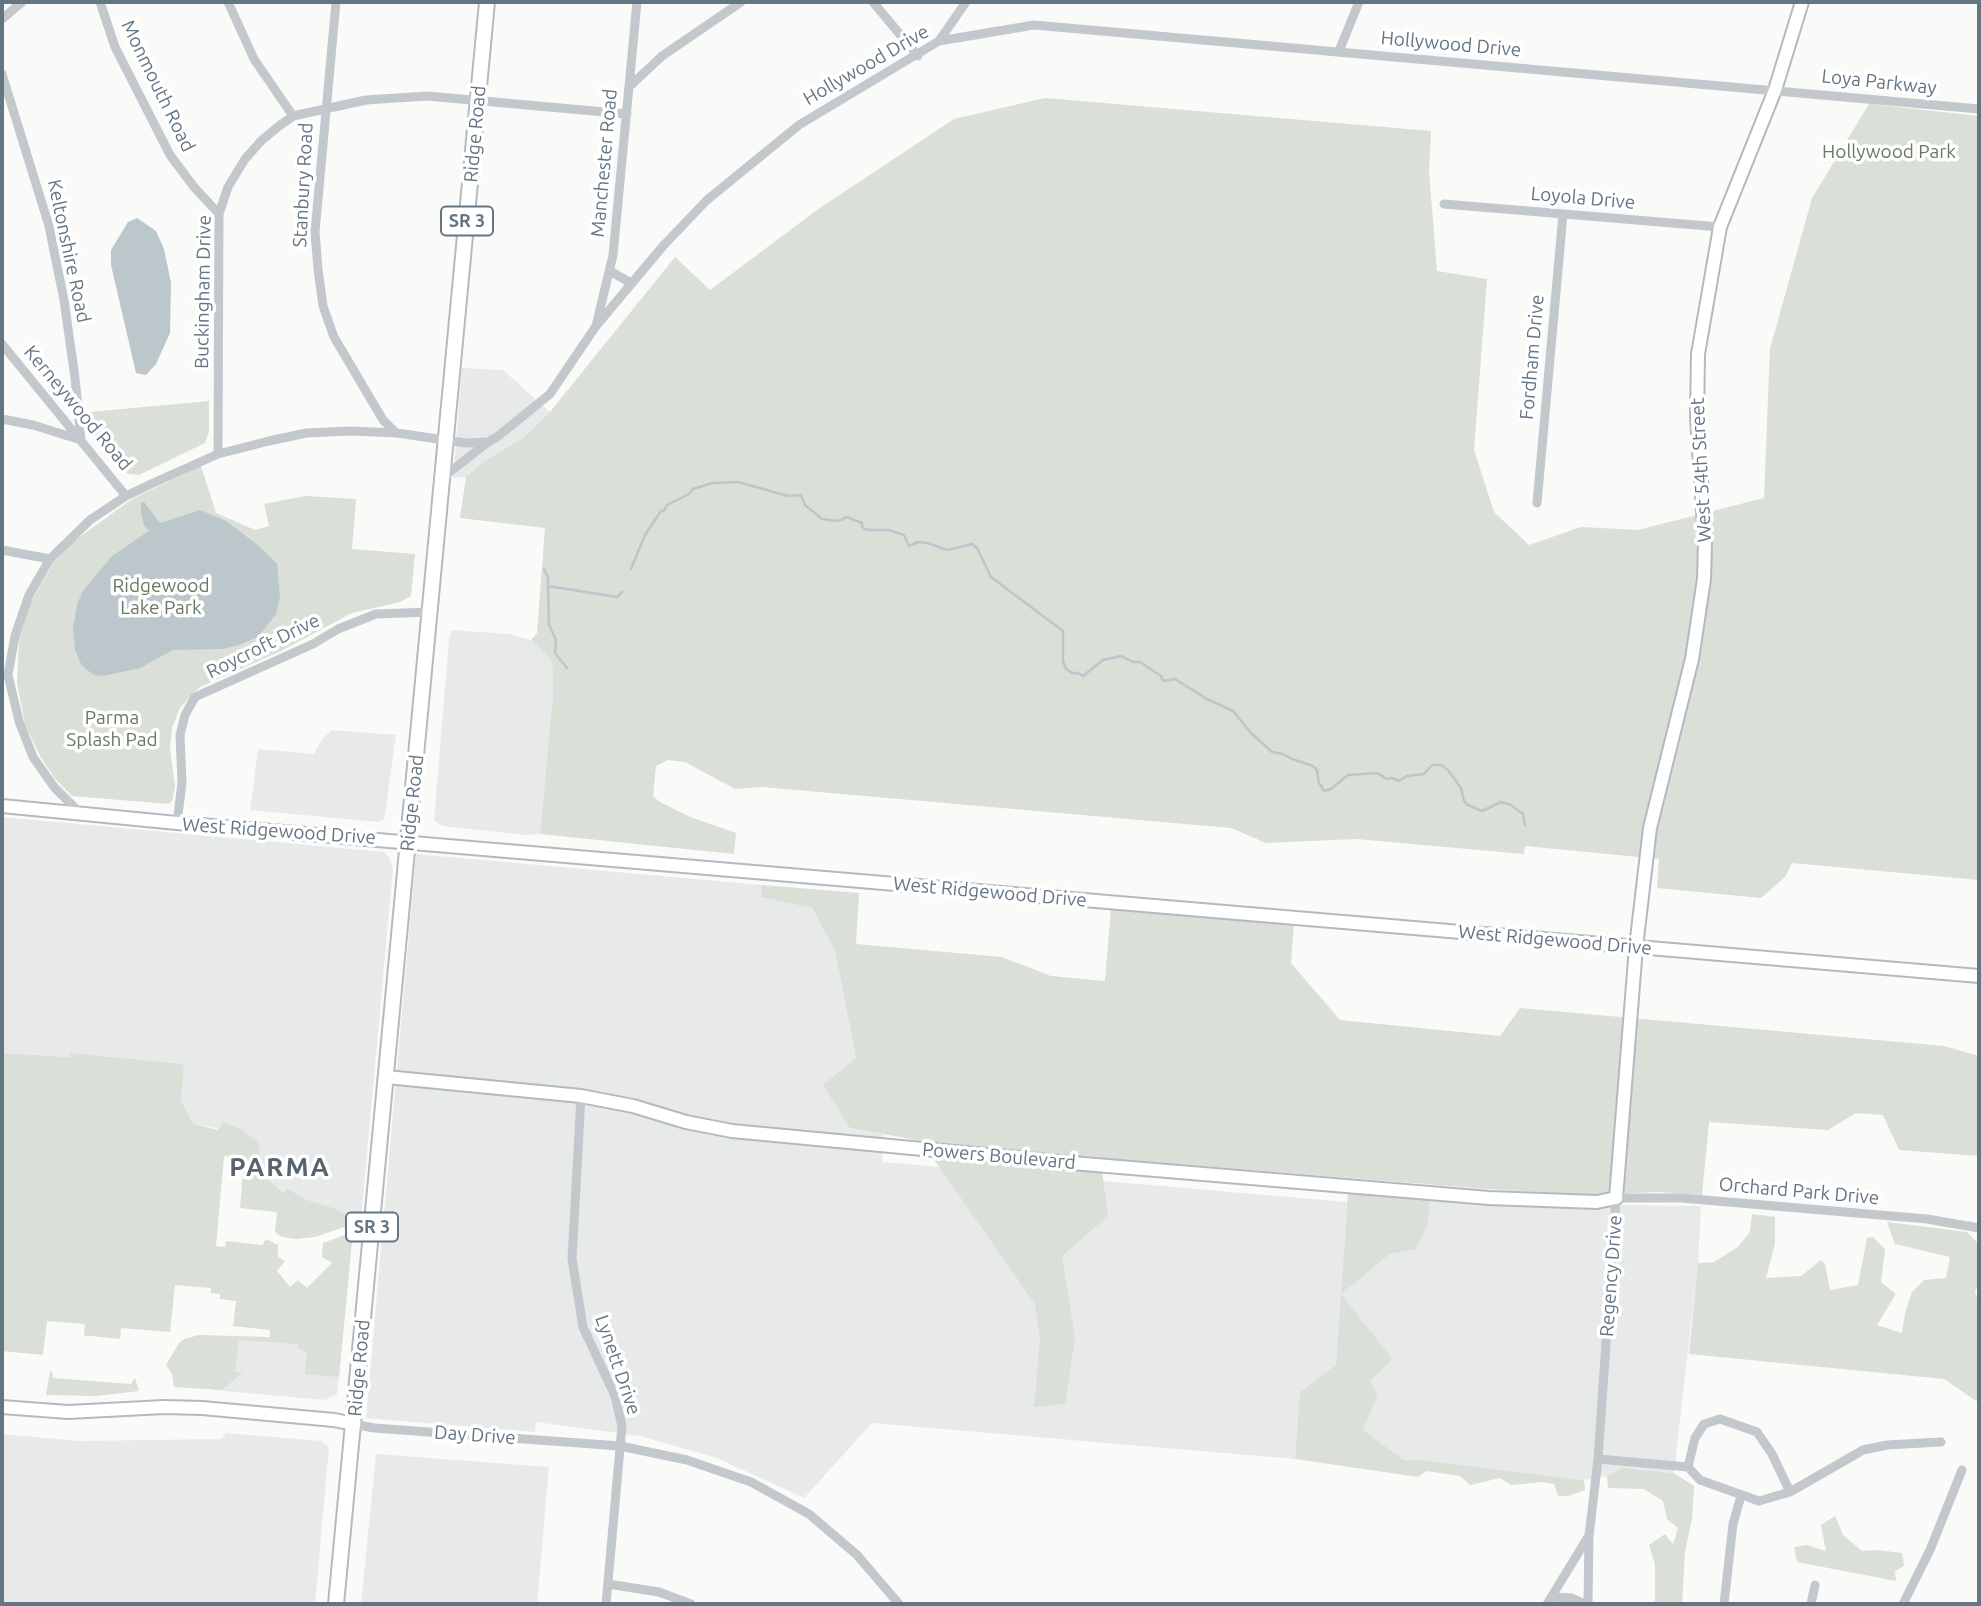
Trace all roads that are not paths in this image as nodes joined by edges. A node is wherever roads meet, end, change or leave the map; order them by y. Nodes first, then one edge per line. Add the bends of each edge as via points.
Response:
1 (22, 2) edge
2 (100, 2) edge
3 (228, 2) edge
4 (336, 2) edge
5 (487, 2) edge
6 (636, 2) edge
7 (741, 2) edge
8 (873, 2) edge
9 (967, 2) edge
10 (1359, 2) edge
11 (1802, 2) edge
12 (2, 19) edge
13 (939, 41) junction
14 (1339, 51) junction
15 (918, 56) junction
16 (2, 74) edge
17 (629, 86) junction
18 (1775, 90) junction
19 (479, 101) junction
20 (326, 109) junction
21 (1979, 109) edge
22 (627, 114) junction
23 (293, 117) junction
24 (1444, 204) dead end
25 (219, 214) junction
26 (1563, 214) junction
27 (1720, 228) junction
28 (610, 271) junction
29 (631, 283) junction
30 (596, 326) junction
31 (2, 344) edge
32 (2, 419) edge
33 (397, 433) junction
34 (81, 440) junction
35 (446, 440) junction
36 (488, 442) junction
37 (218, 454) junction
38 (442, 478) junction
39 (126, 496) junction
40 (1537, 503) dead end
41 (2, 550) edge
42 (51, 559) junction
43 (431, 612) junction
44 (5, 674) edge
45 (2, 806) edge
46 (80, 813) junction
47 (177, 823) junction
48 (408, 841) junction
49 (1636, 947) junction
50 (1979, 976) edge
51 (386, 1077) junction
52 (581, 1096) junction
53 (1616, 1198) junction
54 (1979, 1228) edge
55 (2, 1407) edge
56 (354, 1424) junction
57 (1941, 1442) dead end
58 (620, 1446) junction
59 (1598, 1459) junction
60 (1688, 1468) junction
61 (1962, 1470) dead end
62 (1790, 1492) junction
63 (1741, 1496) junction
64 (1589, 1536) junction
65 (608, 1584) junction
66 (1815, 1585) dead end
67 (1550, 1600) edge
68 (336, 1604) edge
69 (606, 1604) edge
70 (691, 1604) edge
71 (899, 1604) edge
72 (1586, 1604) edge
73 (1724, 1604) edge
74 (1811, 1604) edge
75 (1903, 1604) edge

1 - 12 street
2 - 25 street, Monmouth Road via 115,47 170,155
3 - 23 street via 254,59
4 - 20 street, Stanbury Road
5 - 19 main road, Ridge Road / SR 3
6 - 17 street, Manchester Road
7 - 17 street via 662,56
8 - 15 street
9 - 13 street
10 - 14 street
11 - 18 street, West 54th Street
13 - 14 street, Hollywood Drive via 1034,25
13 - 15 street, Hollywood Drive
14 - 18 street, Hollywood Drive
15 - 29 street, Hollywood Drive via 799,125 707,200
16 - 34 street, Keltonshire Road via 49,226 64,300
17 - 22 street, Manchester Road
18 - 21 street, Loya Parkway
18 - 27 street, West 54th Street
19 - 20 street, Buckingham Drive via 427,96 366,100
19 - 22 street, Buckingham Drive
19 - 35 main road, Ridge Road / SR 3
20 - 23 street, Buckingham Drive
20 - 33 street, Stanbury Road via 315,232 323,306 353,373 386,425
22 - 28 street, Manchester Road
23 - 25 street, Buckingham Drive via 245,159
24 - 26 street, Loyola Drive
25 - 37 street, Buckingham Drive
26 - 27 street, Loyola Drive
26 - 40 street, Fordham Drive
27 - 49 street, West 54th Street via 1698,354 1697,417 1706,543 1702,593 1692,660 1650,828
28 - 29 street
28 - 30 street, Manchester Road
29 - 30 street, Hollywood Drive
30 - 36 street, Hollywood Drive via 550,394
31 - 34 street, Kerneywood Road
32 - 34 street
33 - 35 street
33 - 37 street via 306,433
34 - 39 street, Kerneywood Road
35 - 36 street
35 - 38 main road, Ridge Road / SR 3
36 - 38 street, Hollywood Drive
37 - 39 street
38 - 43 main road, Ridge Road / SR 3
39 - 42 street via 90,520
41 - 42 street
42 - 44 street via 29,595
43 - 47 street, Roycroft Drive via 376,614 195,697 180,736 182,783
43 - 48 main road, Ridge Road / SR 3
44 - 46 street via 33,757
45 - 46 street, West Ridgewood Drive
46 - 47 street, West Ridgewood Drive
47 - 48 street, West Ridgewood Drive
48 - 49 street, West Ridgewood Drive
48 - 51 main road, Ridge Road / SR 3
49 - 50 street, West Ridgewood Drive
49 - 53 street, Regency Drive
51 - 52 street, Powers Boulevard
51 - 56 main road, Ridge Road / SR 3
52 - 53 street, Powers Boulevard via 732,1131 1489,1198 1597,1202
52 - 58 street, Lynett Drive via 572,1259 583,1327 615,1396 622,1426
53 - 54 street, Orchard Park Drive via 1927,1219
53 - 59 street, Regency Drive
55 - 56 street, Day Drive via 68,1412 202,1408
56 - 58 street, Day Drive
56 - 68 main road, Ridge Road / SR 3
57 - 62 street via 1887,1444 1863,1450
58 - 65 street, Lynett Drive
58 - 71 street, Day Drive via 687,1460 751,1482 809,1514 857,1555
59 - 60 street
59 - 64 street, Regency Drive
60 - 62 street via 1699,1431 1704,1424 1720,1419 1757,1432
60 - 63 street via 1700,1480
61 - 75 street
62 - 63 street via 1759,1501
63 - 73 street via 1733,1524
64 - 67 street
64 - 72 street, Regency Drive
65 - 69 street, Lynett Drive
65 - 70 street via 659,1592
66 - 74 street
67 - 72 street via 1572,1598

